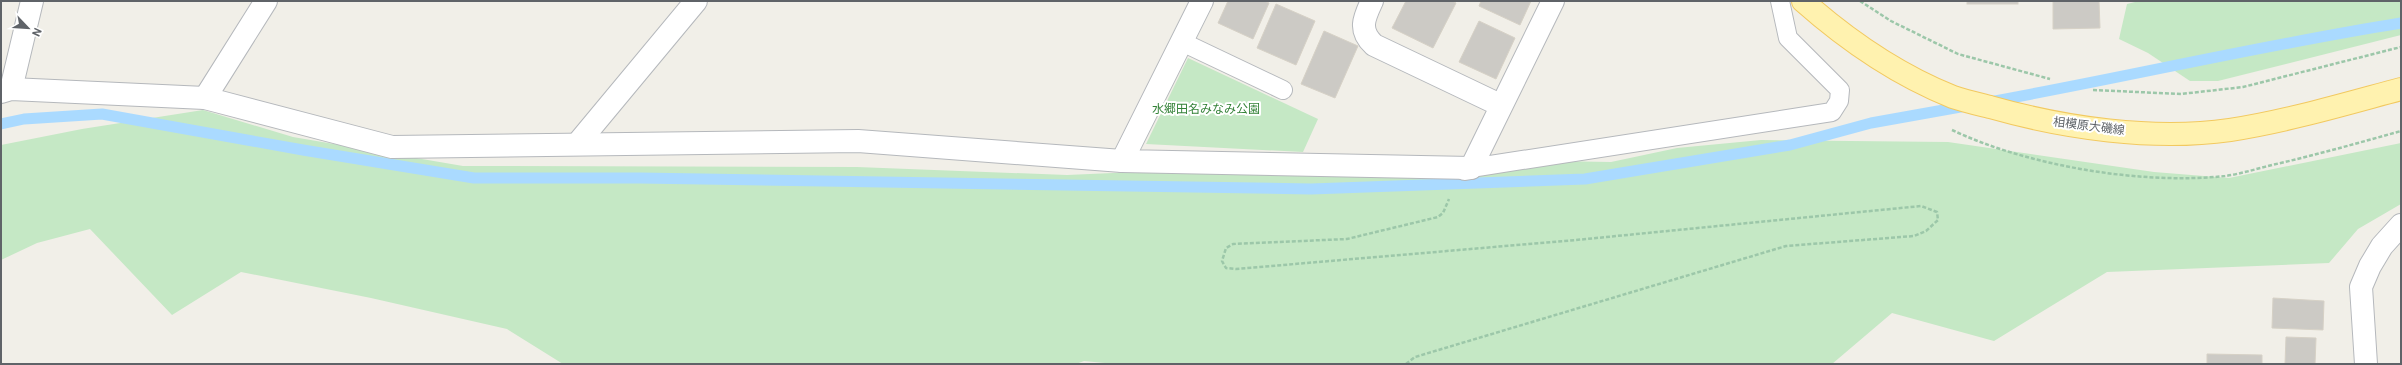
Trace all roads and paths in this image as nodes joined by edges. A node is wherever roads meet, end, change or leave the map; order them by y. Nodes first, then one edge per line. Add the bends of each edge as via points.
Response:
1 (32, 1) edge
2 (266, 1) edge
3 (696, 1) edge
4 (1202, 1) edge
5 (1372, 1) edge
6 (1553, 1) edge
7 (1780, 1) edge
8 (1803, 1) edge
9 (1860, 1) edge
10 (1182, 42) junction
11 (2401, 47) edge
12 (2050, 80) dead end
13 (2401, 89) edge
14 (1283, 90) dead end
15 (2093, 90) dead end
16 (6, 91) edge
17 (205, 98) junction
18 (1500, 105) junction
19 (1950, 130) dead end
20 (578, 143) junction
21 (1988, 145) dead end
22 (1122, 161) junction
23 (1468, 168) junction
24 (1446, 208) dead end
25 (2401, 225) edge
26 (1406, 364) edge
27 (2366, 364) edge

1 - 16 street
2 - 17 street
3 - 20 street
4 - 10 street
5 - 18 street via 1364,18 1364,28 1367,38 1374,45
6 - 18 street
7 - 23 lane via 1788,38 1840,90 1839,101 1832,112
8 - 13 main road, 相模原大磯線 via 1836,29 1894,67 1953,97 2018,115 2090,128 2193,133 2230,130 2304,115
9 - 12 path via 1891,21 1958,54
10 - 14 lane
10 - 22 street
11 - 15 path via 2243,87 2181,94
16 - 17 street
17 - 20 street via 392,147
18 - 23 street
19 - 21 path
20 - 22 street via 858,141
22 - 23 street
24 - 26 path via 1434,218 1347,239 1233,244 1226,248 1222,261 1226,268 1236,269 1576,240 1921,206 1937,212 1938,220 1926,231 1914,236 1786,246 1415,357
25 - 27 street via 2382,246 2361,287

